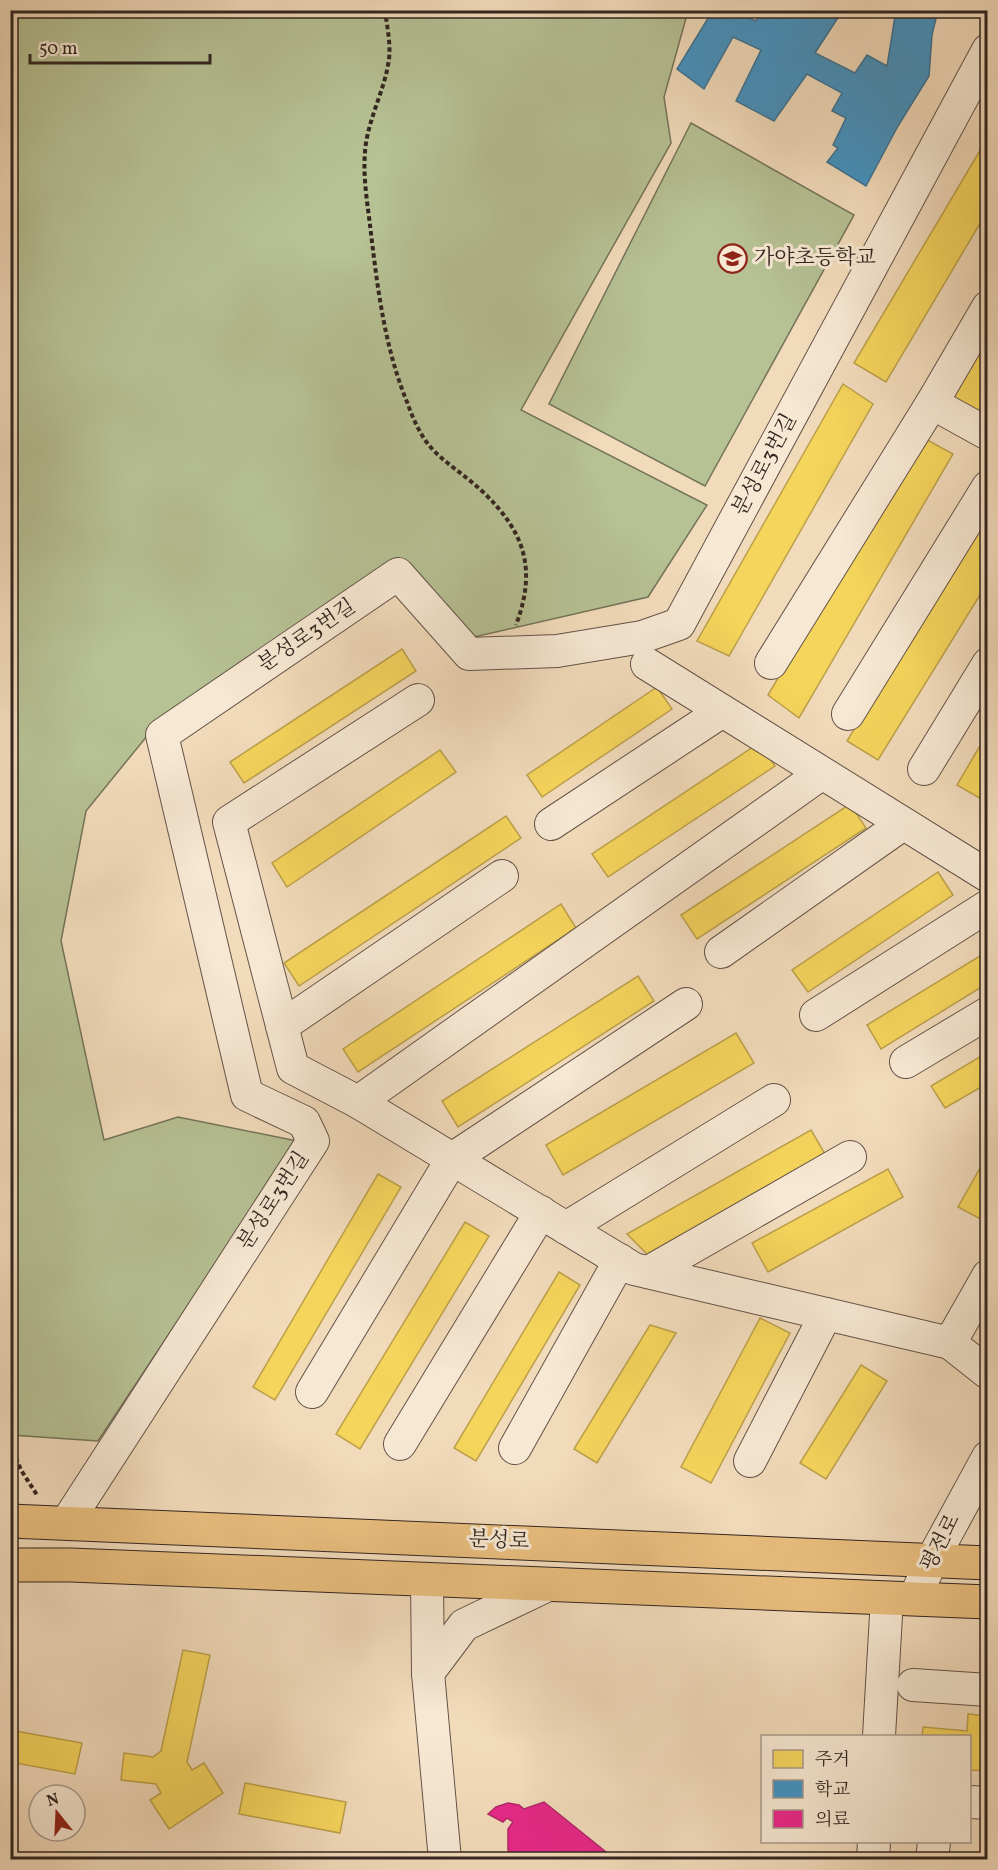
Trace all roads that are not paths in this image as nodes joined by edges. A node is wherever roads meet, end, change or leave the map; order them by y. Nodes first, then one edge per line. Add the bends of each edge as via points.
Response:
1 (987, 50) edge
2 (987, 307) edge
3 (932, 403) junction
4 (987, 434) edge
5 (987, 487) edge
6 (771, 663) dead end
7 (647, 664) dead end
8 (987, 664) edge
9 (418, 700) dead end
10 (721, 712) junction
11 (848, 714) dead end
12 (924, 769) dead end
13 (821, 774) junction
14 (551, 824) dead end
15 (903, 824) junction
16 (502, 876) dead end
17 (987, 876) edge
18 (987, 906) edge
19 (721, 952) dead end
20 (686, 1004) dead end
21 (987, 1013) edge
22 (816, 1015) dead end
23 (282, 1026) junction
24 (906, 1062) dead end
25 (774, 1100) dead end
26 (358, 1102) junction
27 (850, 1156) dead end
28 (452, 1159) junction
29 (554, 1220) junction
30 (620, 1260) junction
31 (649, 1272) junction
32 (987, 1276) edge
33 (826, 1314) junction
34 (950, 1343) junction
35 (987, 1373) edge
36 (312, 1392) dead end
37 (399, 1444) dead end
38 (515, 1448) dead end
39 (987, 1456) edge
40 (750, 1461) dead end
41 (10, 1521) edge
42 (60, 1522) junction
43 (932, 1560) junction
44 (987, 1563) edge
45 (10, 1565) edge
46 (427, 1581) junction
47 (548, 1585) junction
48 (900, 1599) junction
49 (987, 1602) edge
50 (428, 1673) junction
51 (914, 1685) dead end
52 (987, 1690) edge
53 (879, 1735) edge
54 (971, 1802) edge
55 (987, 1803) edge
56 (874, 1843) edge
57 (934, 1843) edge
58 (445, 1860) edge
59 (873, 1860) edge
60 (932, 1860) edge

1 - 42 street, 분성로3번길 via 679,624 642,637 557,651 469,654 398,574 162,735 247,1095 304,1122 313,1141
2 - 3 street
3 - 4 street
3 - 6 street
5 - 11 street
7 - 10 street
8 - 12 street
9 - 23 street via 229,822
10 - 13 street
10 - 14 street
13 - 15 street
13 - 26 street
15 - 17 street
15 - 19 street
16 - 23 street
18 - 22 street
20 - 28 street
21 - 24 street
23 - 26 street via 293,1068
25 - 29 street
26 - 28 street
27 - 31 street
28 - 29 street
28 - 36 street
29 - 30 street
29 - 37 street
30 - 31 street
30 - 38 street
31 - 33 street
32 - 34 street
33 - 34 street
33 - 40 street
34 - 35 street
39 - 43 street, 평전로
41 - 42 main road, 분성로
42 - 43 main road, 분성로
43 - 44 main road, 분성로
43 - 48 street, 평전로
45 - 46 main road, 분성로
46 - 47 main road, 분성로
46 - 50 street
47 - 48 main road, 분성로
47 - 50 street via 464,1625
48 - 49 main road, 분성로
48 - 53 street
50 - 58 street
51 - 52 street
54 - 55 street
56 - 59 street
57 - 60 street

